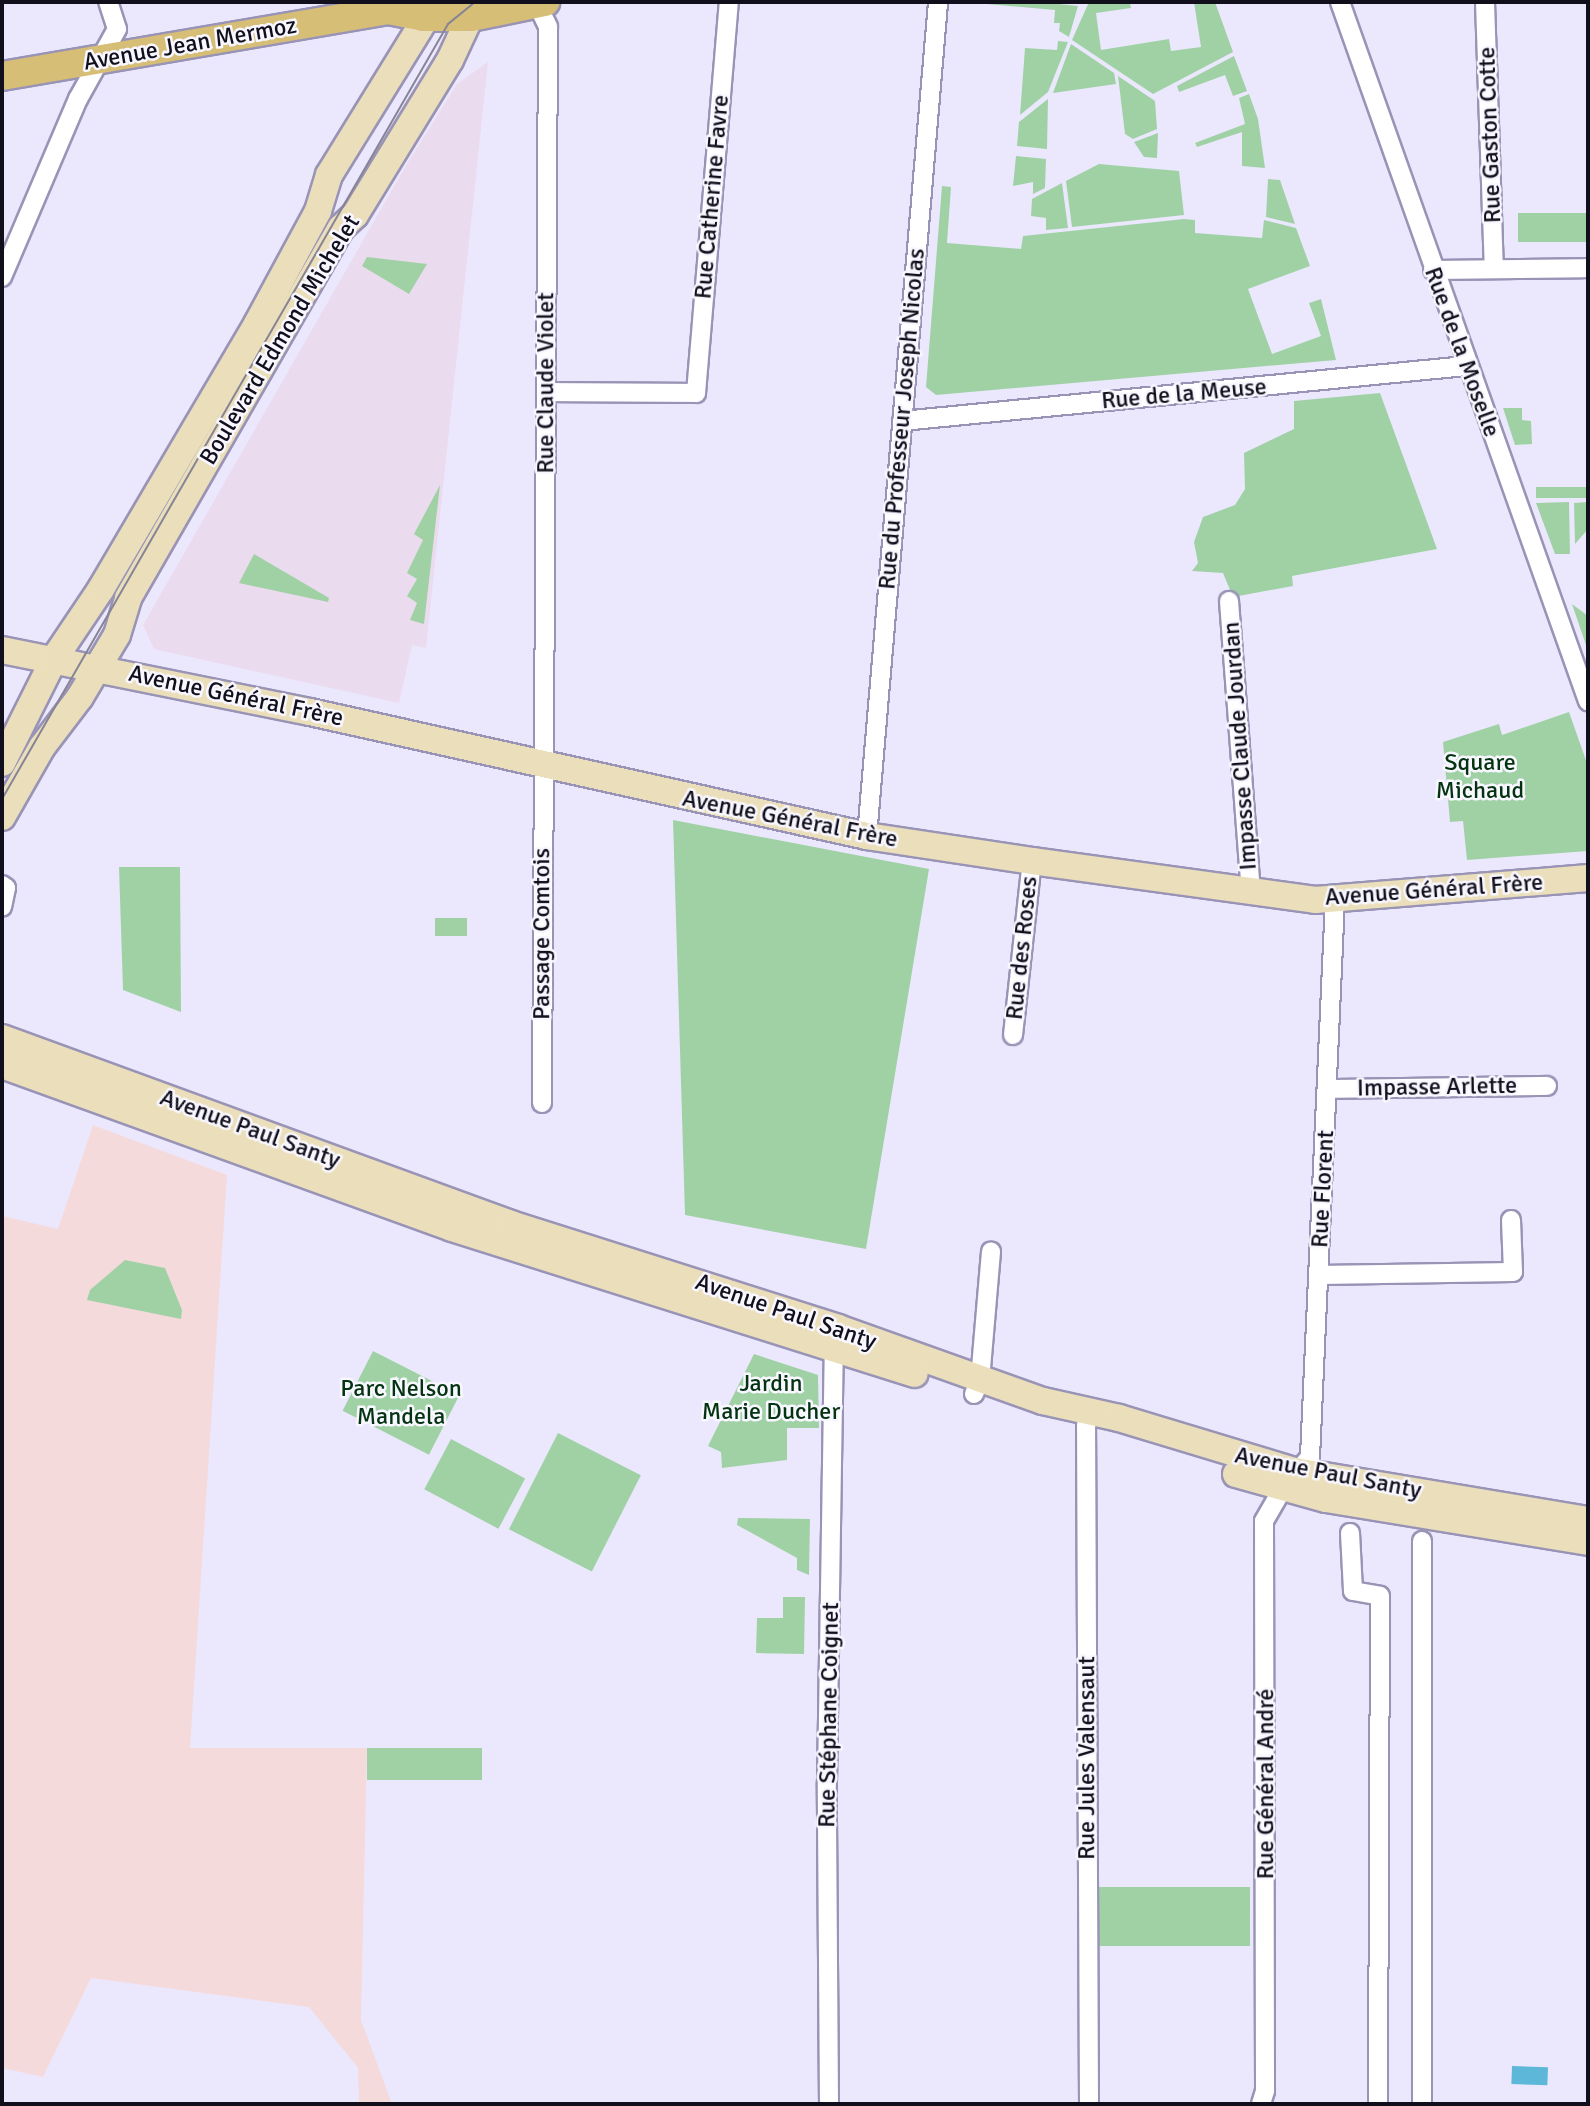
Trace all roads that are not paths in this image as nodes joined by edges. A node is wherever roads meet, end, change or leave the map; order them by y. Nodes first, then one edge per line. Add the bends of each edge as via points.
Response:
1 (108, 2) edge
2 (351, 2) edge
3 (729, 2) edge
4 (938, 2) edge
5 (1340, 2) edge
6 (1485, 2) edge
7 (541, 3) edge
8 (429, 9) edge
9 (474, 9) edge
10 (106, 50) junction
11 (2, 61) edge
12 (2, 76) edge
13 (1588, 268) edge
14 (1494, 269) junction
15 (1433, 270) junction
16 (2, 276) edge
17 (1466, 366) junction
18 (546, 392) junction
19 (902, 421) junction
20 (1229, 601) dead end
21 (2, 650) edge
22 (54, 659) junction
23 (97, 668) junction
24 (1588, 701) edge
25 (2, 763) edge
26 (542, 764) junction
27 (2, 817) edge
28 (867, 835) junction
29 (1032, 861) junction
30 (1588, 878) edge
31 (2, 885) edge
32 (1251, 891) junction
33 (1335, 900) junction
34 (2, 907) edge
35 (1013, 1035) dead end
36 (2, 1038) edge
37 (63, 1060) junction
38 (2, 1065) edge
39 (46, 1082) junction
40 (1547, 1086) dead end
41 (1327, 1089) junction
42 (542, 1103) dead end
43 (1511, 1220) dead end
44 (991, 1251) dead end
45 (1319, 1275) junction
46 (835, 1338) junction
47 (977, 1387) junction
48 (1088, 1419) junction
49 (1289, 1480) junction
50 (1588, 1520) edge
51 (1350, 1533) dead end
52 (1422, 1541) dead end
53 (1588, 1542) edge
54 (829, 2104) edge
55 (1089, 2104) edge
56 (1261, 2104) edge
57 (1378, 2104) edge
58 (1422, 2104) edge

1 - 10 street via 117,29
2 - 10 main road, Avenue Jean Mermoz
3 - 18 street, Rue Catherine Favre via 696,393
4 - 19 street, Rue du Professeur Joseph Nicolas
5 - 15 street, Rue de la Moselle
6 - 14 street, Rue Gaston Cotte
7 - 9 main road, Avenue Jean Mermoz
7 - 18 street, Rue Claude Violet via 548,27
8 - 9 main road, Avenue Jean Mermoz
8 - 10 main road, Avenue Jean Mermoz via 387,10
8 - 22 street, Boulevard Edmond Michelet via 329,175 318,211 187,447
9 - 23 street, Boulevard Edmond Michelet via 408,128 355,215 341,228 128,598 117,635
10 - 11 main road, Avenue Jean Mermoz
10 - 12 main road, Avenue Jean Mermoz
10 - 16 street via 78,99
13 - 14 street
14 - 15 street
15 - 17 street, Rue de la Moselle
17 - 19 street, Rue de la Meuse
17 - 24 street, Rue de la Moselle
18 - 26 street, Rue Claude Violet
19 - 28 street, Rue du Professeur Joseph Nicolas
20 - 32 street, Impasse Claude Jourdan
21 - 22 street, Avenue Général Frère
22 - 23 street, Avenue Général Frère
22 - 25 street, Boulevard Edmond Michelet
23 - 26 street, Avenue Général Frère
23 - 27 street, Boulevard Edmond Michelet via 42,747
26 - 28 street, Avenue Général Frère
26 - 42 street, Passage Comtois
28 - 29 street, Avenue Général Frère
29 - 32 street, Avenue Général Frère
29 - 35 street, Rue des Roses
30 - 33 street, Avenue Général Frère
31 - 34 street via 6,888
32 - 33 street, Avenue Général Frère
33 - 41 street, Rue Florent
36 - 37 street, Avenue Paul Santy
37 - 39 street
37 - 46 street, Avenue Paul Santy
38 - 39 street, Avenue Paul Santy
39 - 46 street, Avenue Paul Santy via 452,1228
40 - 41 street, Impasse Arlette
41 - 45 street, Rue Florent
43 - 45 street via 1513,1272
44 - 47 street
45 - 49 street, Rue Florent via 1310,1457
46 - 47 street, Avenue Paul Santy
46 - 54 street, Rue Stéphane Coignet via 827,1782
47 - 48 street, Avenue Paul Santy
48 - 49 street, Avenue Paul Santy
48 - 55 street, Rue Jules Valensaut
49 - 50 street, Avenue Paul Santy
49 - 53 street, Avenue Paul Santy
49 - 56 street, Rue Général André via 1265,1521 1265,2091
51 - 57 street via 1353,1591 1380,1596
52 - 58 street

